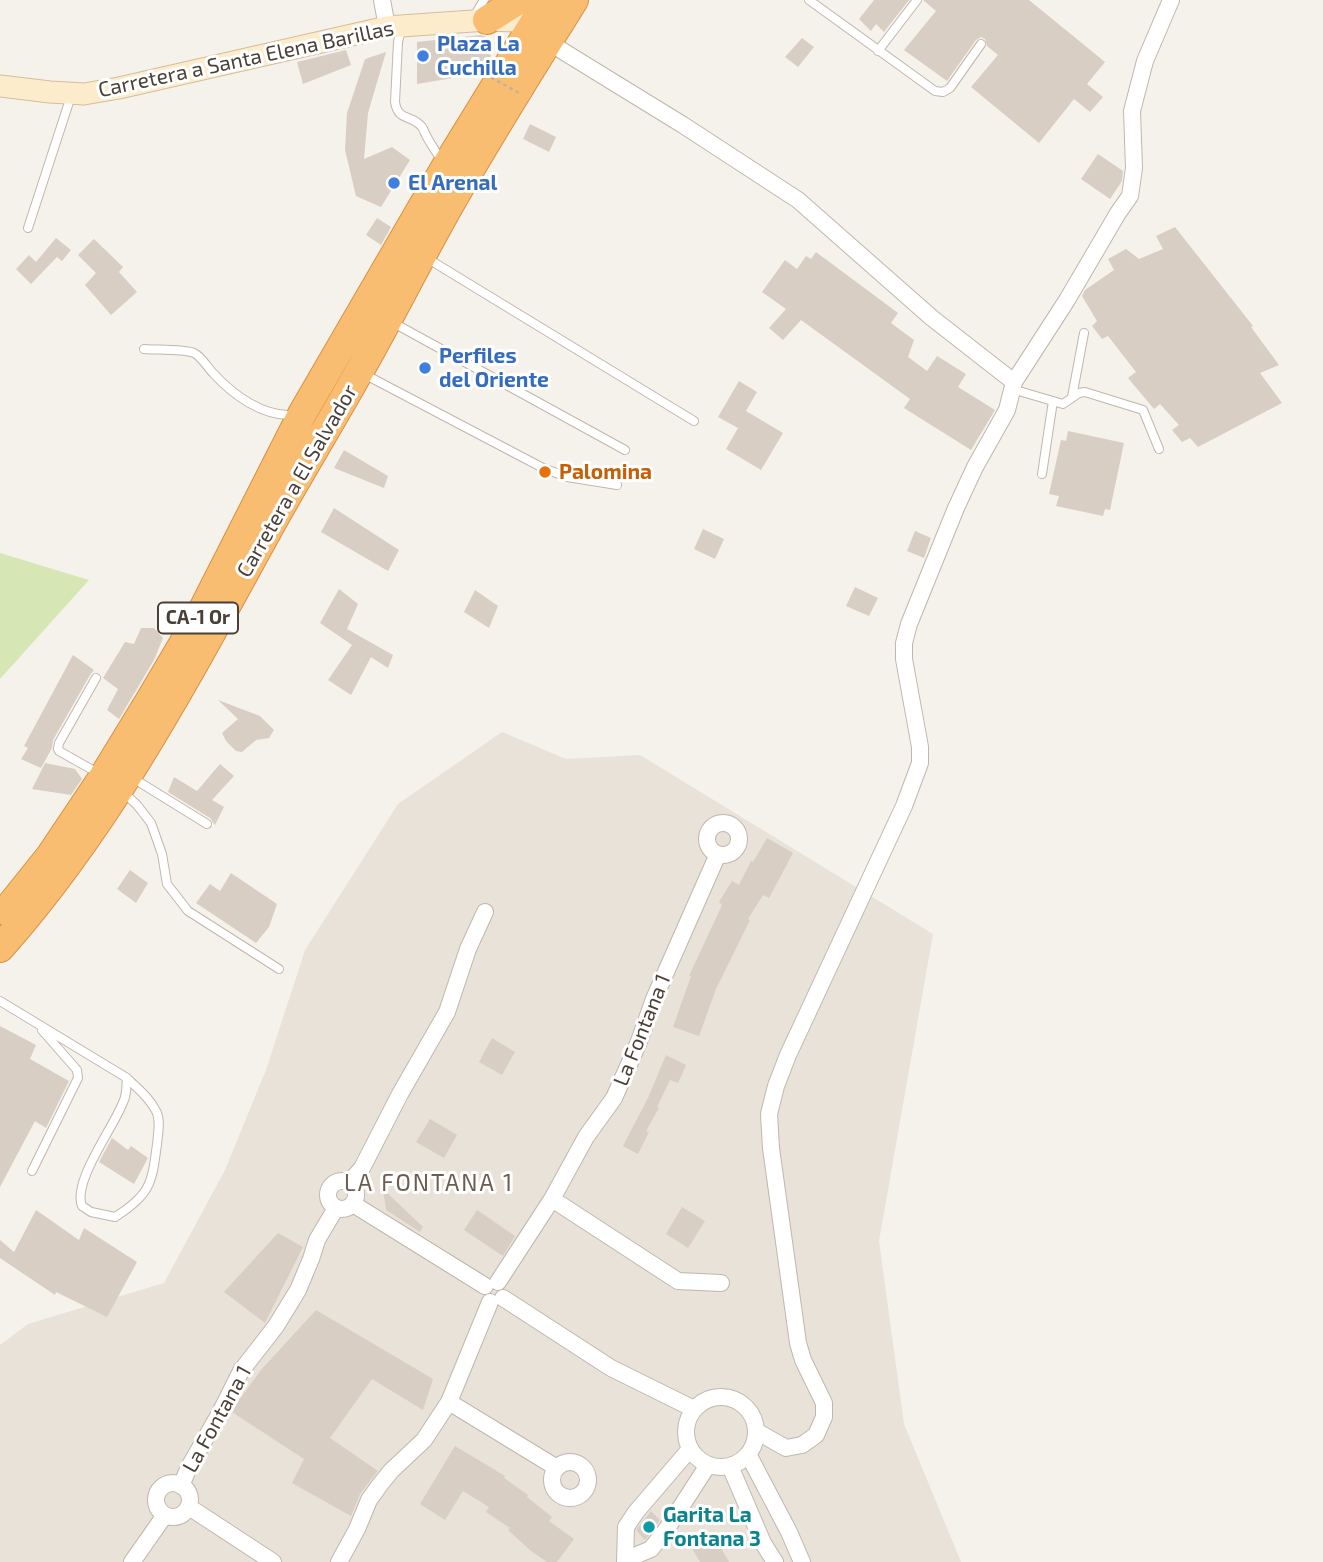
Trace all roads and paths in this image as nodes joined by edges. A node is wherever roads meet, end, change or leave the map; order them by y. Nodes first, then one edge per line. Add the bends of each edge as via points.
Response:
1 (382, 0) edge
2 (519, 0) edge
3 (548, 0) edge
4 (574, 0) edge
5 (809, 0) edge
6 (917, 0) edge
7 (1171, 0) edge
8 (484, 15) edge
9 (395, 26) junction
10 (534, 36) junction
11 (981, 44) dead end
12 (878, 51) junction
13 (485, 74) dead end
14 (0, 86) edge
15 (519, 93) dead end
16 (72, 94) junction
17 (446, 166) junction
18 (28, 228) dead end
19 (422, 255) junction
20 (378, 310) junction
21 (1084, 333) dead end
22 (144, 349) dead end
23 (359, 372) junction
24 (1013, 385) junction
25 (1072, 397) junction
26 (1053, 401) junction
27 (340, 406) junction
28 (302, 414) junction
29 (694, 421) dead end
30 (1159, 449) dead end
31 (625, 450) dead end
32 (1042, 474) dead end
33 (617, 485) dead end
34 (96, 678) dead end
35 (117, 781) junction
36 (207, 824) dead end
37 (718, 854) dead end
38 (485, 912) dead end
39 (0, 919) edge
40 (0, 948) edge
41 (279, 969) dead end
42 (0, 1001) edge
43 (35, 1022) junction
44 (127, 1078) junction
45 (32, 1171) dead end
46 (349, 1183) junction
47 (552, 1199) junction
48 (353, 1204) junction
49 (336, 1208) junction
50 (721, 1283) dead end
51 (494, 1292) junction
52 (449, 1402) junction
53 (692, 1413) junction
54 (756, 1431) junction
55 (690, 1449) junction
56 (748, 1454) junction
57 (708, 1465) junction
58 (730, 1466) junction
59 (557, 1468) dead end
60 (181, 1486) junction
61 (189, 1507) junction
62 (164, 1516) junction
63 (625, 1561) edge
64 (132, 1562) edge
65 (273, 1562) edge
66 (340, 1562) edge
67 (775, 1562) edge
68 (802, 1562) edge

1 - 9 street
2 - 8 highway
3 - 10 highway, Carretera a El Salvador / CA-1 Or
4 - 10 highway, Carretera a El Salvador / CA-1 Or
5 - 12 lane
6 - 12 lane
7 - 24 street via 1145,61 1132,111 1130,196
8 - 9 main road, Carretera a Santa Elena Barillas
8 - 10 highway
9 - 16 main road, Carretera a Santa Elena Barillas via 119,88
9 - 17 lane via 396,110 423,128
10 - 17 highway, Carretera a El Salvador / CA-1 Or
10 - 19 highway, Carretera a El Salvador / CA-1 Or via 525,78
10 - 24 street via 798,200
11 - 12 lane via 943,92
13 - 15 path, bridge
14 - 16 main road, Carretera a Santa Elena Barillas
16 - 18 lane
17 - 20 highway, Carretera a El Salvador / CA-1 Or
19 - 20 highway, Carretera a El Salvador / CA-1 Or
19 - 29 lane
20 - 23 highway, Carretera a El Salvador / CA-1 Or
20 - 27 highway via 361,326 326,396 326,401
20 - 28 highway, Carretera a El Salvador / CA-1 Or
20 - 31 lane
21 - 25 lane
22 - 28 lane via 193,353 222,383 257,407
23 - 27 highway, Carretera a El Salvador / CA-1 Or
23 - 33 lane via 543,468
24 - 26 lane
24 - 54 street via 1007,410 947,528 904,643 920,763 794,1043 769,1114 798,1343 824,1403 824,1418 816,1435 803,1445 786,1448
25 - 26 lane via 1063,404
25 - 30 lane via 1085,392 1143,410
26 - 32 lane
27 - 35 highway, Carretera a El Salvador / CA-1 Or via 177,695
28 - 35 highway, Carretera a El Salvador / CA-1 Or
34 - 35 lane via 58,749
35 - 36 lane
35 - 39 highway, Carretera a El Salvador / CA-1 Or
35 - 40 highway, Carretera a El Salvador / CA-1 Or via 67,866
35 - 41 lane via 151,823 167,884 188,911
37 - 47 street, La Fontana 1 via 627,1072
38 - 46 street via 447,1012 362,1168
42 - 43 lane
43 - 44 lane
43 - 45 lane via 78,1070 78,1078
44 - 44 lane via 125,1098 80,1194 82,1206 91,1213 115,1217 131,1206 153,1176 158,1113
46 - 48 street via 355,1190
46 - 49 street via 335,1182 329,1189 329,1202
47 - 50 street via 678,1281
47 - 51 street, La Fontana 1
48 - 49 street
48 - 51 street
49 - 60 street, La Fontana 1 via 317,1240 298,1290 240,1371
51 - 52 street, La Fontana 1
51 - 53 street via 611,1368
52 - 59 street
52 - 66 street, La Fontana 1 via 424,1440 374,1493
53 - 54 street via 712,1398 733,1399 750,1412
53 - 55 street via 686,1430
54 - 56 street
55 - 57 street
55 - 63 street via 626,1527
56 - 58 street
56 - 68 street
57 - 58 street
57 - 63 street via 651,1549
58 - 67 street
60 - 61 street via 190,1496
60 - 62 street via 168,1484 159,1491 156,1502
61 - 62 street via 176,1518
61 - 65 street
62 - 64 street

